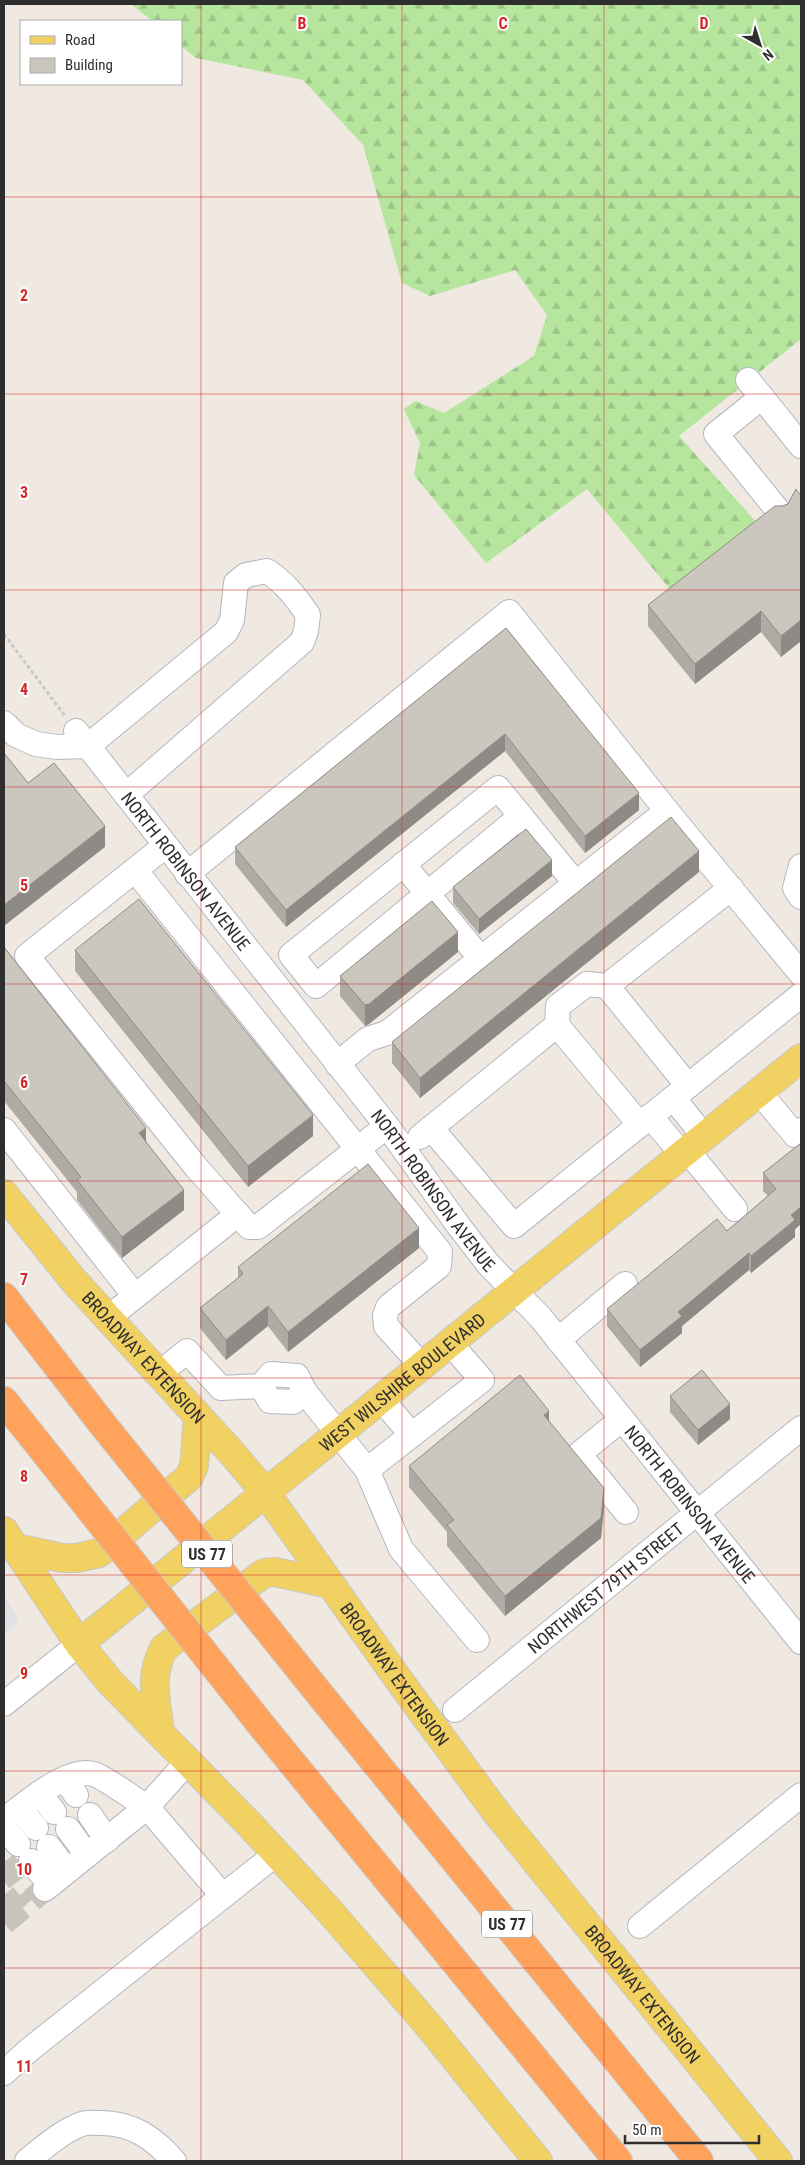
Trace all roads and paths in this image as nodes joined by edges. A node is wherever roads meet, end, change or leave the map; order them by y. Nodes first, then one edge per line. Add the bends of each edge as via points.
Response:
1 (801, 446) edge
2 (780, 513) edge
3 (4, 634) edge
4 (4, 723) edge
5 (82, 738) junction
6 (126, 796) junction
7 (667, 811) junction
8 (521, 816) junction
9 (165, 846) junction
10 (403, 864) junction
11 (801, 866) edge
12 (135, 870) junction
13 (186, 874) junction
14 (576, 884) junction
15 (731, 888) junction
16 (427, 894) junction
17 (801, 897) edge
18 (481, 959) junction
19 (305, 972) junction
20 (801, 974) edge
21 (607, 986) junction
22 (280, 992) junction
23 (801, 995) edge
24 (557, 1025) junction
25 (801, 1058) edge
26 (337, 1064) junction
27 (680, 1092) junction
28 (759, 1092) junction
29 (645, 1121) junction
30 (387, 1126) junction
31 (431, 1128) junction
32 (4, 1130) edge
33 (801, 1130) edge
34 (691, 1147) junction
35 (358, 1149) junction
36 (404, 1150) junction
37 (4, 1194) edge
38 (735, 1209) dead end
39 (238, 1214) junction
40 (625, 1284) dead end
41 (515, 1291) junction
42 (135, 1296) junction
43 (4, 1297) edge
44 (108, 1318) junction
45 (558, 1340) junction
46 (450, 1343) junction
47 (422, 1366) junction
48 (159, 1374) junction
49 (381, 1399) junction
50 (4, 1401) edge
51 (198, 1416) junction
52 (622, 1420) junction
53 (801, 1428) edge
54 (338, 1433) junction
55 (412, 1436) junction
56 (367, 1470) junction
57 (265, 1492) junction
58 (626, 1512) dead end
59 (697, 1512) junction
60 (10, 1540) edge
61 (330, 1584) junction
62 (477, 1640) dead end
63 (801, 1642) edge
64 (79, 1644) junction
65 (4, 1704) edge
66 (455, 1710) dead end
67 (160, 1733) junction
68 (188, 1761) junction
69 (40, 1793) junction
70 (801, 1795) edge
71 (147, 1807) junction
72 (12, 1814) edge
73 (90, 1815) dead end
74 (107, 1840) junction
75 (27, 1841) edge
76 (276, 1854) junction
77 (88, 1855) junction
78 (223, 1896) junction
79 (640, 1926) dead end
80 (4, 2073) edge
81 (27, 2161) edge
82 (174, 2161) edge
83 (538, 2161) edge
84 (618, 2161) edge
85 (699, 2161) edge
86 (778, 2161) edge

1 - 2 street via 755,389 716,434
3 - 5 path
4 - 5 street via 16,735 36,744 57,747
5 - 6 street, NORTH ROBINSON AVENUE
5 - 6 street via 226,632 232,620 236,582 246,575 267,571 293,593 308,615 302,642
6 - 9 street, NORTH ROBINSON AVENUE
7 - 13 street via 509,612
7 - 14 street
7 - 15 street
8 - 10 street via 498,788
8 - 14 street
8 - 16 street
9 - 12 street
9 - 13 street, NORTH ROBINSON AVENUE
10 - 16 street
10 - 19 street via 291,955
11 - 17 street via 795,888
12 - 35 street
12 - 39 street via 27,956 196,1167
13 - 22 street, NORTH ROBINSON AVENUE
14 - 18 street
15 - 20 street
15 - 21 street
16 - 18 street
16 - 19 street via 316,986
18 - 26 street via 387,1033 368,1039
19 - 22 street
21 - 24 street via 587,984 558,1006
21 - 27 street
22 - 26 street, NORTH ROBINSON AVENUE
23 - 27 street
24 - 29 street
24 - 31 street
25 - 28 main road, WEST WILSHIRE BOULEVARD
26 - 30 street, NORTH ROBINSON AVENUE
27 - 29 street
27 - 34 street
28 - 33 street via 795,1134
28 - 34 main road, WEST WILSHIRE BOULEVARD
29 - 31 street via 514,1226
29 - 34 street
30 - 35 street
30 - 36 street, NORTH ROBINSON AVENUE
31 - 36 street
32 - 42 street
34 - 38 street
34 - 41 main road, WEST WILSHIRE BOULEVARD
35 - 39 street via 258,1227 249,1227
35 - 47 street via 440,1252 439,1266 388,1307 385,1316 386,1326
36 - 41 street, NORTH ROBINSON AVENUE via 484,1258
37 - 44 main road, BROADWAY EXTENSION
39 - 42 street
40 - 45 street
41 - 45 street, NORTH ROBINSON AVENUE
41 - 46 main road, WEST WILSHIRE BOULEVARD
42 - 44 street
43 - 85 highway, US 77, bridge via 100,1421
44 - 48 main road, BROADWAY EXTENSION
45 - 52 street, NORTH ROBINSON AVENUE
46 - 47 main road, WEST WILSHIRE BOULEVARD
46 - 55 street via 482,1380
47 - 49 main road, WEST WILSHIRE BOULEVARD
48 - 51 main road, BROADWAY EXTENSION
48 - 54 street via 187,1351 221,1388 261,1386 272,1374 297,1376 305,1392
49 - 54 main road, WEST WILSHIRE BOULEVARD
49 - 55 street
50 - 84 highway, bridge via 262,1726
51 - 57 main road, BROADWAY EXTENSION
51 - 60 main road via 194,1466 189,1477 99,1553 62,1558
52 - 58 street via 579,1454
52 - 59 street, NORTH ROBINSON AVENUE
53 - 59 street, NORTHWEST 79TH STREET
54 - 56 street
54 - 57 main road, WEST WILSHIRE BOULEVARD
55 - 56 street
56 - 62 street via 401,1549
57 - 61 main road, BROADWAY EXTENSION
57 - 64 main road, WEST WILSHIRE BOULEVARD
59 - 63 street, NORTH ROBINSON AVENUE
59 - 66 street, NORTHWEST 79TH STREET
60 - 64 main road
61 - 67 main road via 275,1572 264,1573 164,1648 154,1674
61 - 86 main road, BROADWAY EXTENSION via 496,1812
64 - 65 street, WEST WILSHIRE BOULEVARD
64 - 67 main road via 111,1683
67 - 68 main road
68 - 71 street
68 - 76 main road
69 - 71 street via 70,1787 73,1774 94,1774
69 - 72 street
69 - 77 street
70 - 79 street
71 - 74 street
71 - 78 street
72 - 75 street
73 - 74 street
74 - 77 street
75 - 77 street via 54,1882
76 - 78 street
76 - 83 main road via 428,2025
78 - 80 street
81 - 82 street via 46,2145 83,2123 116,2123 144,2133

